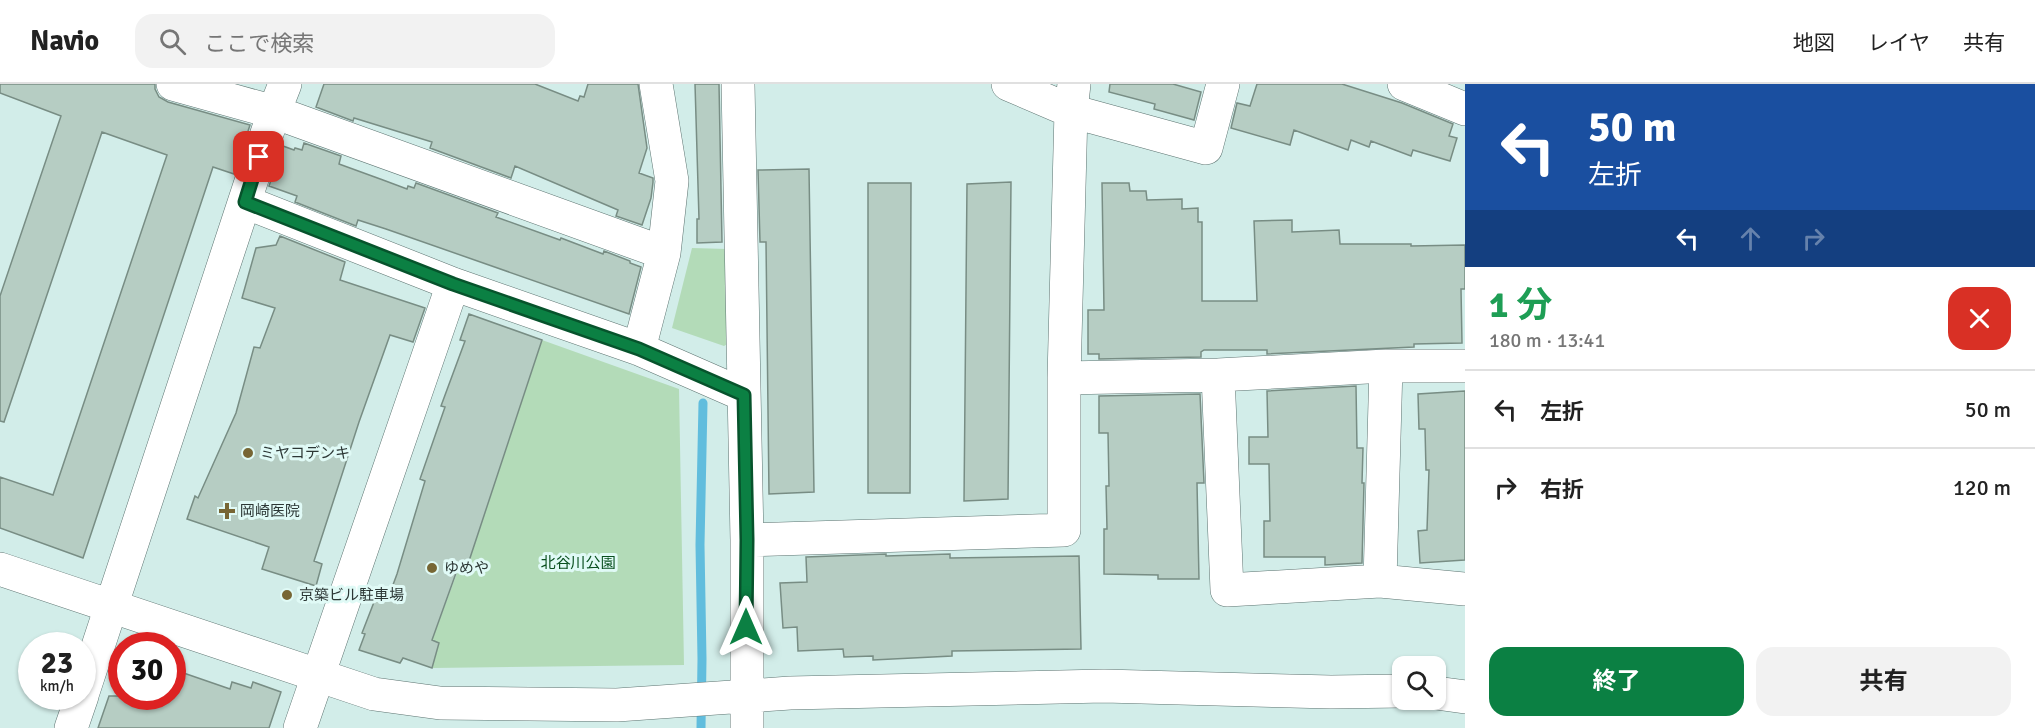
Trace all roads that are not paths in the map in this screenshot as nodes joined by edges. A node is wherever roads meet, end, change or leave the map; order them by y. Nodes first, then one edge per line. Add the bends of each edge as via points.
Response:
1 (173, 84) edge
2 (656, 84) edge
3 (738, 84) edge
4 (1008, 84) edge
5 (1224, 84) edge
6 (1404, 84) edge
7 (1073, 97) edge
8 (279, 98) edge
9 (1465, 109) edge
10 (245, 202) junction
11 (664, 252) junction
12 (453, 284) junction
13 (639, 349) junction
14 (1386, 366) junction
15 (1465, 366) edge
16 (1218, 375) junction
17 (1064, 378) junction
18 (744, 395) junction
19 (747, 540) junction
20 (0, 569) edge
21 (1380, 581) junction
22 (1465, 589) edge
23 (112, 608) junction
24 (96, 654) edge
25 (317, 675) junction
26 (1392, 692) edge
27 (1446, 694) edge
28 (1465, 697) edge
29 (741, 707) edge
30 (77, 710) edge
31 (614, 716) edge
32 (71, 728) edge
33 (300, 728) edge

1 - 8 street
2 - 11 street via 672,181
3 - 18 street
4 - 7 street
5 - 7 street via 1206,148
6 - 9 street
7 - 17 street
8 - 10 street
8 - 11 street
10 - 12 street
10 - 23 street
11 - 13 street
12 - 13 street
12 - 25 street
13 - 18 street
14 - 15 street
14 - 16 street
14 - 21 street
16 - 17 street
16 - 21 street via 1227,590
17 - 19 street via 1064,530
18 - 19 street
19 - 29 street
20 - 23 street
21 - 22 street
23 - 24 street
23 - 25 street
25 - 31 street via 374,694
25 - 33 street
26 - 29 street via 1104,686 790,693
27 - 28 street
29 - 31 street via 690,699
30 - 32 street

